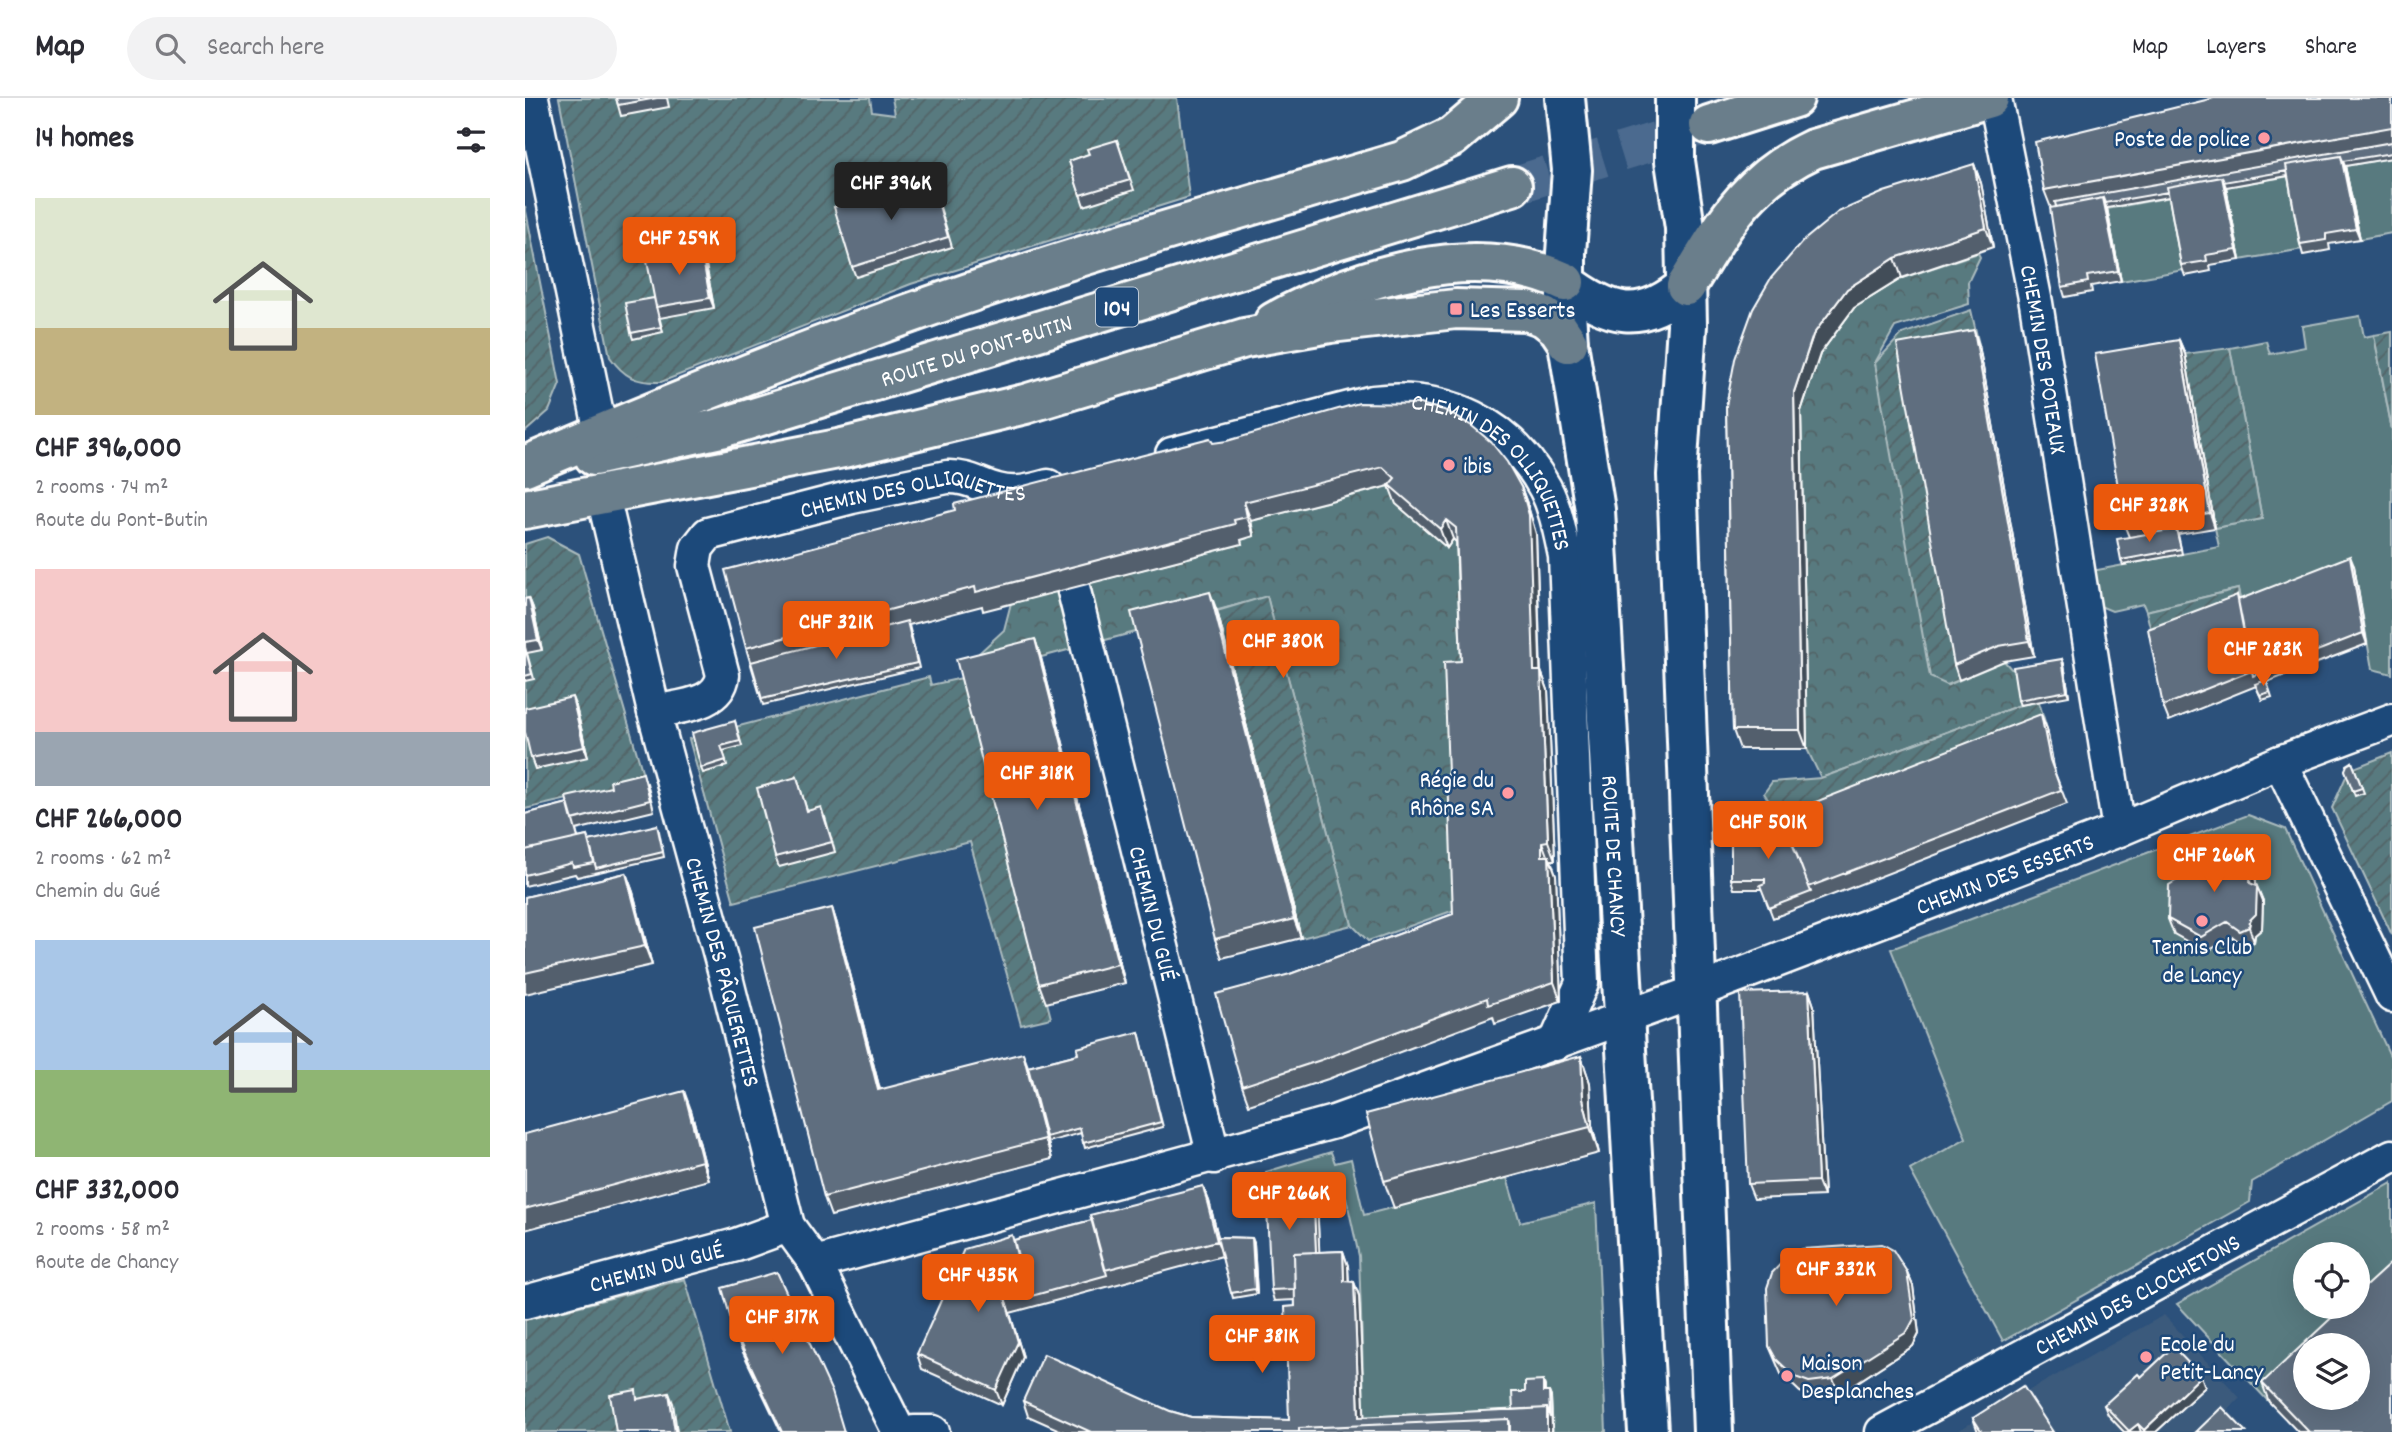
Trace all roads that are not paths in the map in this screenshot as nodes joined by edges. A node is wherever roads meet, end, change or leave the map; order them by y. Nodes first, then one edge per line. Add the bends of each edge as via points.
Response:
1 (532, 98) edge
2 (1498, 98) edge
3 (1565, 98) edge
4 (1675, 98) edge
5 (1794, 98) edge
6 (1989, 98) edge
7 (1995, 98) edge
8 (1709, 125) tunnel mouth
9 (1512, 186) tunnel mouth
10 (1565, 282) junction
11 (1686, 286) junction
12 (1245, 338) junction
13 (1569, 343) junction
14 (721, 428) junction
15 (601, 433) junction
16 (1137, 463) edge
17 (525, 468) edge
18 (1056, 489) edge
19 (602, 492) junction
20 (525, 508) edge
21 (1073, 587) edge
22 (654, 712) junction
23 (2392, 720) edge
24 (2280, 762) junction
25 (2119, 830) junction
26 (1695, 992) junction
27 (2392, 996) edge
28 (1622, 1019) junction
29 (1555, 1044) junction
30 (2392, 1156) edge
31 (1214, 1157) junction
32 (788, 1226) junction
33 (815, 1263) junction
34 (525, 1303) edge
35 (899, 1432) edge
36 (914, 1432) edge
37 (933, 1432) edge
38 (1648, 1432) edge
39 (1713, 1432) edge
40 (1881, 1432) edge

1 - 15 street
2 - 15 main road via 1453,136 1402,161 909,313
3 - 10 main road, ROUTE DE CHANCY via 1572,170
4 - 11 main road via 1675,161 1685,228
5 - 8 main road
6 - 11 main road via 1791,158 1733,209
7 - 25 street, CHEMIN DES POTEAUX via 2036,303
9 - 14 main road, ROUTE DU PONT-BUTIN / 104
10 - 11 main road via 1610,310 1630,313 1669,301
10 - 12 main road via 1502,264 1433,267 1316,299
10 - 13 main road, ROUTE DE CHANCY
11 - 26 main road via 1677,475
12 - 13 main road via 1407,313 1496,309 1545,317
12 - 19 main road via 999,411 792,458
13 - 28 main road, ROUTE DE CHANCY via 1595,510
14 - 17 main road, ROUTE DU PONT-BUTIN / 104
14 - 20 main road, ROUTE DU PONT-BUTIN / 104
15 - 17 main road
16 - 29 street, CHEMIN DES OLLIQUETTES via 1402,398 1475,416 1511,443 1531,466 1557,521 1565,569 1582,983
18 - 22 street, CHEMIN DES OLLIQUETTES via 998,490 961,477 708,534 697,548 694,566 723,675 722,687 712,697
19 - 20 main road
19 - 22 street, CHEMIN DES PÂQUERETTES
21 - 31 street, CHEMIN DU GUÉ
22 - 32 street, CHEMIN DES PÂQUERETTES
23 - 24 street, CHEMIN DES ESSERTS
24 - 25 street, CHEMIN DES ESSERTS
24 - 27 street
25 - 26 street, CHEMIN DES ESSERTS
26 - 28 street, CHEMIN DES ESSERTS
26 - 39 main road
28 - 29 street
28 - 38 main road, ROUTE DE CHANCY
29 - 31 street via 1335,1122
30 - 40 street, CHEMIN DES CLOCHETONS
31 - 33 street
32 - 33 street, CHEMIN DES PÂQUERETTES
32 - 34 street, CHEMIN DU GUÉ via 736,1245
33 - 35 street, CHEMIN DES PÂQUERETTES
36 - 37 street

